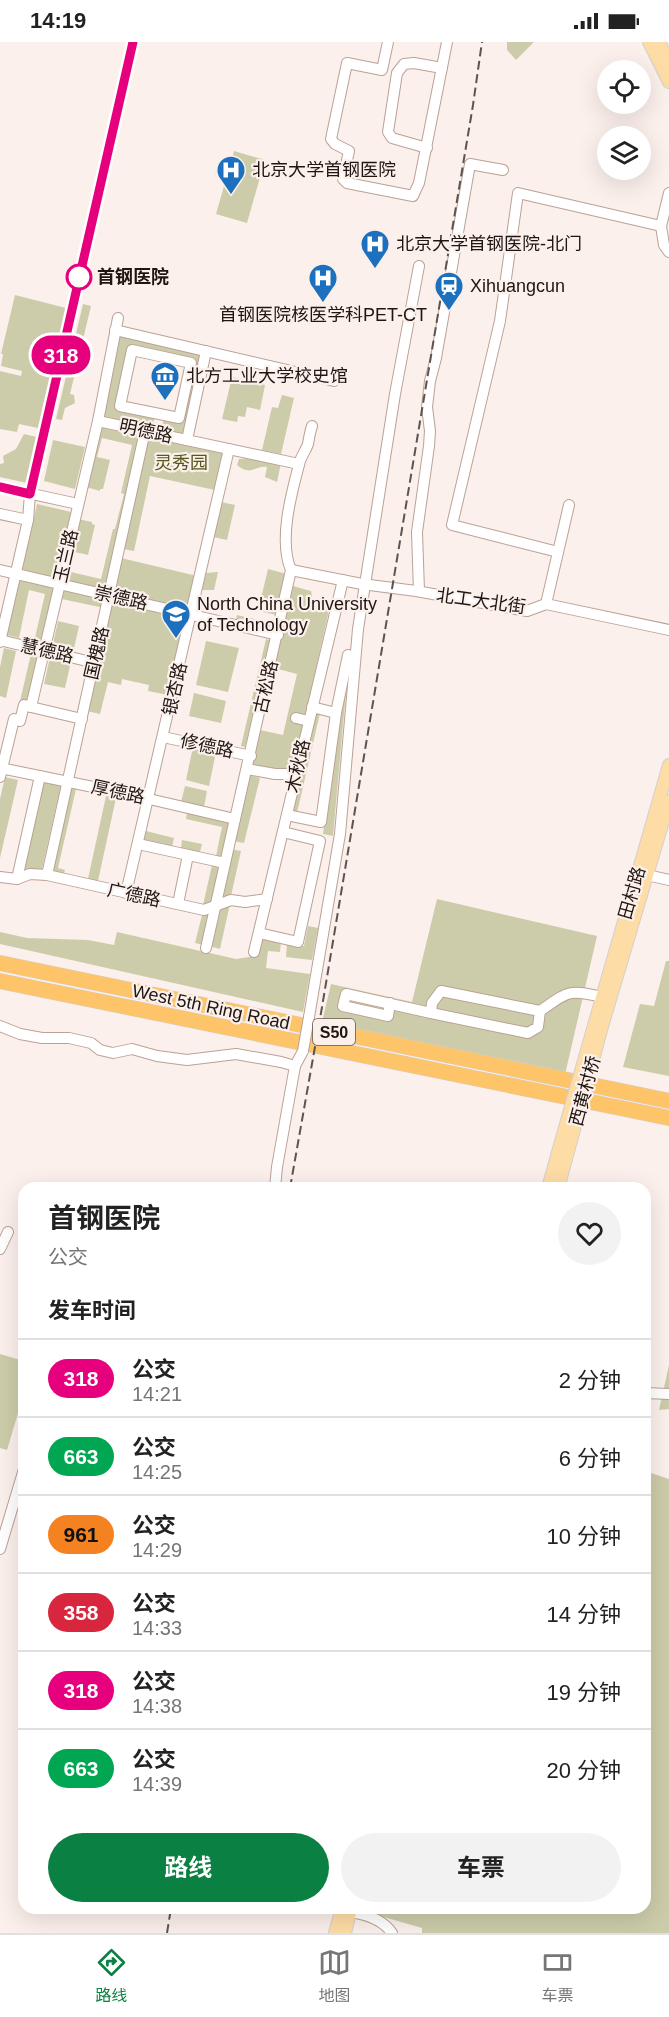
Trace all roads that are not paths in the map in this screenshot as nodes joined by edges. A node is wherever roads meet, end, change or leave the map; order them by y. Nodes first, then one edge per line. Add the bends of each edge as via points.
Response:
1 (133, 42) edge
2 (388, 42) edge
3 (447, 42) edge
4 (649, 42) edge
5 (659, 42) edge
6 (669, 62) edge
7 (442, 68) junction
8 (382, 70) junction
9 (397, 73) junction
10 (669, 82) edge
11 (427, 148) junction
12 (503, 170) dead end
13 (669, 193) edge
14 (661, 226) junction
15 (669, 252) edge
16 (419, 266) dead end
17 (118, 318) dead end
18 (115, 330) junction
19 (206, 351) junction
20 (334, 381) dead end
21 (159, 414) junction
22 (98, 421) junction
23 (312, 426) dead end
24 (150, 432) junction
25 (187, 440) junction
26 (229, 449) junction
27 (299, 464) junction
28 (0, 487) edge
29 (30, 494) junction
30 (78, 504) junction
31 (570, 505) dead end
32 (0, 514) edge
33 (28, 520) junction
34 (558, 552) junction
35 (0, 570) edge
36 (291, 570) junction
37 (16, 574) junction
38 (343, 580) junction
39 (60, 584) junction
40 (364, 584) junction
41 (419, 591) junction
42 (109, 596) junction
43 (546, 604) junction
44 (192, 615) junction
45 (669, 630) edge
46 (278, 635) junction
47 (0, 641) edge
48 (45, 651) junction
49 (348, 655) dead end
50 (95, 663) junction
51 (31, 707) junction
52 (312, 707) junction
53 (336, 712) junction
54 (296, 718) dead end
55 (82, 719) junction
56 (309, 721) junction
57 (163, 736) junction
58 (250, 756) junction
59 (669, 765) edge
60 (248, 768) junction
61 (1, 771) edge
62 (297, 774) junction
63 (40, 776) junction
64 (68, 782) junction
65 (147, 798) junction
66 (669, 801) edge
67 (287, 815) junction
68 (235, 819) junction
69 (283, 832) junction
70 (138, 844) junction
71 (188, 855) junction
72 (225, 863) junction
73 (47, 875) junction
74 (647, 875) junction
75 (0, 877) edge
76 (17, 879) junction
77 (669, 880) edge
78 (126, 893) junction
79 (267, 899) junction
80 (178, 904) junction
81 (215, 905) junction
82 (258, 933) junction
83 (206, 948) dead end
84 (254, 952) dead end
85 (0, 962) edge
86 (0, 982) edge
87 (602, 997) junction
88 (390, 1003) dead end
89 (540, 1011) junction
90 (431, 1012) junction
91 (599, 1022) junction
92 (0, 1026) edge
93 (295, 1066) junction
94 (669, 1101) edge
95 (669, 1118) edge
96 (562, 1158) junction
97 (276, 1182) edge
98 (551, 1182) edge
99 (559, 1182) edge
100 (8, 1232) dead end
101 (0, 1249) edge
102 (651, 1393) edge
103 (669, 1394) edge
104 (18, 1489) edge
105 (0, 1549) edge
106 (344, 1914) edge
107 (347, 1914) edge
108 (362, 1914) edge
109 (335, 1933) edge
110 (345, 1933) edge
111 (392, 1933) edge

1 - 29 street
2 - 8 street
3 - 7 street
4 - 10 main road
5 - 6 main road
7 - 9 street via 404,64
7 - 11 street
8 - 9 street
8 - 11 street via 347,63 331,139 349,151 343,178 347,183 413,196
9 - 11 street via 388,132 392,138
12 - 41 street via 470,164 429,381 429,446 417,532
13 - 14 street
14 - 15 street
14 - 34 street via 518,193 500,321 452,525
16 - 40 street
17 - 18 street, 玉兰路
18 - 19 street
18 - 22 street, 玉兰路
19 - 20 street
19 - 25 street
21 - 21 street via 179,418 191,363 132,350 120,406
21 - 24 street, 国槐路
22 - 24 street, 明德路
22 - 30 street, 玉兰路
23 - 27 street, 古松路
24 - 25 street, 明德路
24 - 42 street, 国槐路
25 - 26 street, 明德路
26 - 27 street, 明德路
26 - 44 street, 银杏路
27 - 36 street, 古松路 via 286,532
28 - 29 street
29 - 30 street
29 - 33 street
30 - 39 street, 玉兰路
31 - 34 street
32 - 33 street
33 - 37 street
34 - 43 street
35 - 37 street, 崇德路
36 - 38 street, 北工大北街
36 - 46 street, 古松路
37 - 39 street, 崇德路
37 - 47 street
38 - 40 street, 北工大北街
38 - 52 street, 木秋路
39 - 42 street, 崇德路
39 - 48 street, 玉兰路
40 - 41 street, 北工大北街
40 - 93 street, bridge via 340,834 303,1051
41 - 43 street, 北工大北街 via 527,610
42 - 44 street, 崇德路
42 - 50 street, 国槐路
43 - 45 street, 北工大北街
44 - 46 street, 崇德路
44 - 57 street, 银杏路
46 - 58 street, 古松路
47 - 48 street, 慧德路
48 - 50 street, 慧德路
48 - 51 street, 玉兰路
49 - 53 street
50 - 55 street, 国槐路
51 - 55 street
51 - 61 street via 24,705 20,721 14,719
52 - 53 street
52 - 56 street, 木秋路
53 - 67 street via 321,822
54 - 56 street
55 - 64 street, 国槐路
56 - 62 street, 木秋路
57 - 58 street, 修德路
57 - 65 street, 银杏路
58 - 60 street, 古松路
59 - 87 main road, 田村路
60 - 62 street
60 - 68 street, 古松路
61 - 63 street, 厚德路
62 - 67 street, 木秋路
63 - 64 street, 厚德路
63 - 76 street
64 - 65 street, 厚德路
64 - 73 street, 国槐路
65 - 68 street, 厚德路
65 - 70 street, 银杏路
66 - 74 main road, 田村路
67 - 69 street, 木秋路
68 - 72 street, 古松路
69 - 79 street, 木秋路
69 - 82 street via 320,841 298,942
70 - 71 street
70 - 78 street, 银杏路
71 - 72 street
71 - 80 street
72 - 81 street, 古松路
73 - 76 street, 广德路 via 30,874
73 - 78 street, 广德路
74 - 77 street
74 - 91 main road, 田村路
75 - 76 street, 广德路
78 - 80 street, 广德路
79 - 81 street, 广德路 via 231,900
79 - 82 street, 木秋路
80 - 81 street, 广德路 via 204,910
81 - 83 street, 古松路
82 - 84 street, 木秋路
85 - 94 highway, West 5th Ring Road / S50
86 - 95 highway, West 5th Ring Road / S50
87 - 89 street via 575,991
87 - 91 main road, 田村路
88 - 90 street
89 - 90 street via 441,990
89 - 90 street via 538,1027 528,1033
91 - 96 main road, 西黄村桥, bridge
92 - 93 street via 20,1034 91,1043 113,1053 132,1049 187,1060 236,1054
93 - 97 street
96 - 98 main road
96 - 99 main road
100 - 101 street
102 - 103 street
104 - 105 street
106 - 109 main road
107 - 110 main road
108 - 111 street via 383,1923

